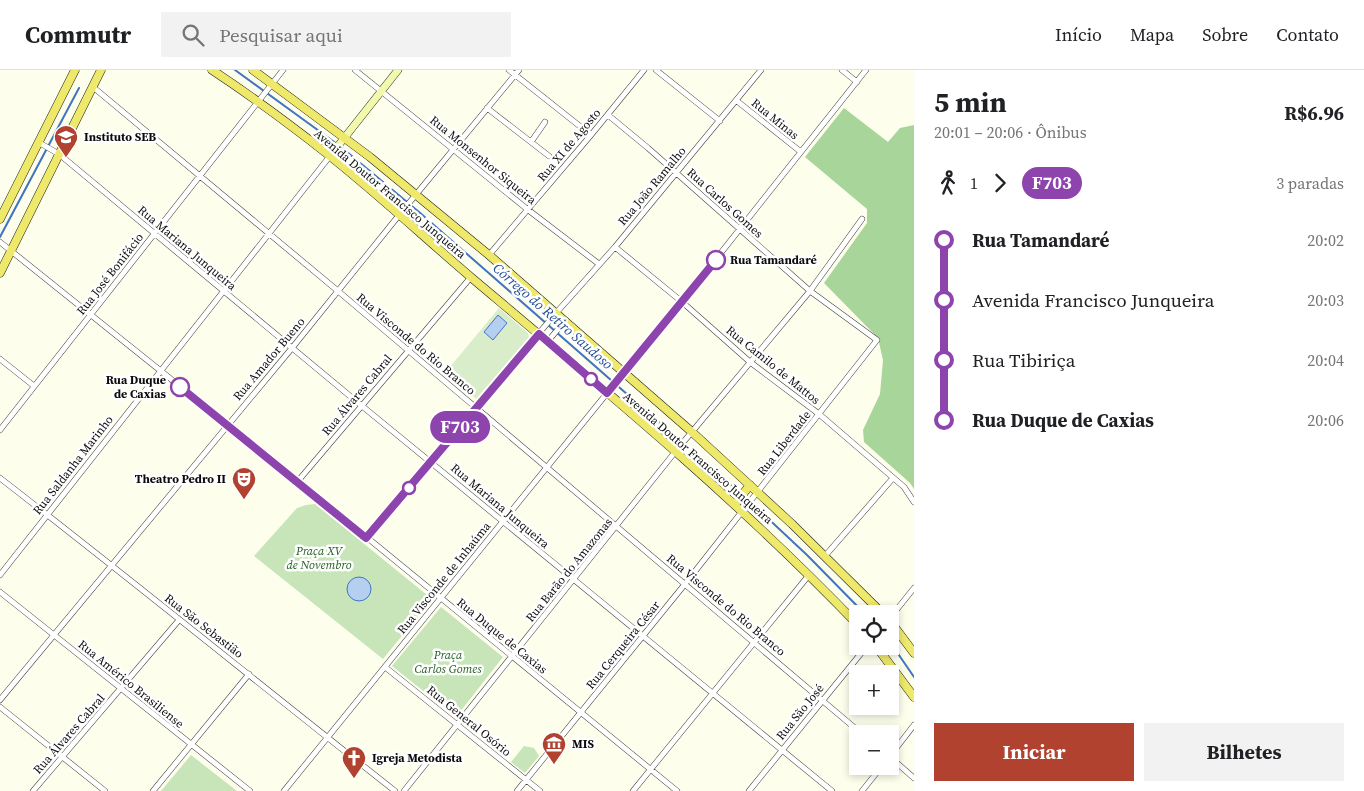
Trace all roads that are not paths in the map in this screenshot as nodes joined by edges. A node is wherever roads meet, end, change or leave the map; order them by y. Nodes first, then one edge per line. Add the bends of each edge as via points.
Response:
1 (74, 70) edge
2 (101, 70) edge
3 (212, 70) edge
4 (253, 70) edge
5 (283, 70) edge
6 (355, 70) edge
7 (398, 70) edge
8 (509, 70) edge
9 (644, 70) edge
10 (656, 70) edge
11 (761, 70) edge
12 (842, 70) edge
13 (866, 70) edge
14 (517, 72) edge
15 (857, 82) junction
16 (270, 86) junction
17 (93, 87) junction
18 (382, 91) junction
19 (260, 99) junction
20 (737, 101) junction
21 (487, 108) junction
22 (608, 115) junction
23 (720, 121) junction
24 (545, 122) dead end
25 (591, 135) junction
26 (343, 140) junction
27 (530, 142) junction
28 (41, 143) junction
29 (453, 149) junction
30 (57, 152) junction
31 (801, 152) junction
32 (332, 154) junction
33 (548, 156) dead end
34 (676, 173) junction
35 (201, 177) junction
36 (414, 196) junction
37 (527, 209) junction
38 (402, 211) junction
39 (0, 219) edge
40 (862, 219) dead end
41 (739, 230) junction
42 (154, 234) junction
43 (269, 234) junction
44 (0, 242) edge
45 (615, 247) junction
46 (9, 250) junction
47 (488, 255) junction
48 (599, 264) junction
49 (0, 273) edge
50 (471, 277) junction
51 (338, 290) junction
52 (810, 290) junction
53 (223, 291) junction
54 (681, 301) junction
55 (91, 314) junction
56 (554, 315) junction
57 (563, 323) junction
58 (541, 331) junction
59 (550, 339) junction
60 (877, 340) joint
61 (292, 348) junction
62 (408, 350) junction
63 (0, 359) edge
64 (750, 362) junction
65 (160, 371) junction
66 (623, 375) junction
67 (34, 386) junction
68 (608, 391) junction
69 (362, 406) junction
70 (476, 407) junction
71 (819, 414) junction
72 (227, 425) junction
73 (0, 430) edge
74 (690, 434) junction
75 (677, 450) junction
76 (431, 462) junction
77 (547, 467) junction
78 (0, 478) edge
79 (893, 478) junction
80 (298, 481) junction
81 (749, 487) junction
82 (756, 494) junction
83 (736, 502) junction
84 (914, 502) edge
85 (745, 510) junction
86 (47, 514) junction
87 (503, 522) junction
88 (617, 526) junction
89 (366, 538) junction
90 (825, 556) junction
91 (111, 566) junction
92 (0, 575) edge
93 (809, 575) junction
94 (573, 580) junction
95 (686, 584) junction
96 (914, 588) edge
97 (0, 592) edge
98 (441, 598) junction
99 (874, 605) edge
100 (899, 607) edge
101 (849, 616) edge
102 (179, 620) junction
103 (899, 632) edge
104 (54, 635) junction
105 (643, 636) junction
106 (755, 642) junction
107 (914, 653) edge
108 (860, 655) edge
109 (883, 655) edge
110 (511, 656) junction
111 (385, 667) junction
112 (249, 674) junction
113 (121, 688) junction
114 (713, 692) junction
115 (914, 697) edge
116 (0, 700) edge
117 (822, 700) junction
118 (0, 706) edge
119 (581, 713) junction
120 (456, 724) junction
121 (851, 725) edge
122 (914, 725) edge
123 (328, 738) junction
124 (192, 745) junction
125 (899, 745) edge
126 (782, 750) junction
127 (62, 758) junction
128 (899, 765) edge
129 (650, 769) junction
130 (875, 775) edge
131 (914, 778) edge
132 (526, 780) junction
133 (33, 791) edge
134 (105, 791) edge
135 (153, 791) edge
136 (250, 791) edge
137 (284, 791) edge
138 (395, 791) edge
139 (404, 791) edge
140 (517, 791) edge
141 (540, 791) edge
142 (633, 791) edge
143 (677, 791) edge
144 (749, 791) edge
145 (832, 791) edge
146 (862, 791) edge

1 - 28 main road
2 - 17 main road
3 - 19 main road, Avenida Doutor Francisco Junqueira
4 - 16 main road, Avenida Doutor Francisco Junqueira
5 - 16 street, Rua José Bonifácio
6 - 18 street, Rua Monsenhor Siqueira
7 - 18 street
8 - 14 street
9 - 22 street, Rua XI de Agosto
10 - 23 street
11 - 20 street, Rua João Ramalho
12 - 15 street
13 - 15 street
14 - 21 street, Rua Amador Bueno
14 - 25 street
15 - 31 street
16 - 19 street, Rua José Bonifácio
16 - 26 main road, Avenida Doutor Francisco Junqueira
17 - 30 main road
17 - 35 street, Rua Visconde do Rio Branco
18 - 26 street
18 - 29 street, Rua Monsenhor Siqueira
19 - 32 main road, Avenida Doutor Francisco Junqueira
19 - 35 street, Rua José Bonifácio
20 - 23 street, Rua João Ramalho
20 - 31 street, Rua Minas
21 - 27 street
21 - 29 street, Rua Amador Bueno
22 - 25 street, Rua XI de Agosto
22 - 34 street, Rua Carlos Gomes
23 - 34 street, Rua João Ramalho
24 - 27 street
25 - 37 street, Rua XI de Agosto
26 - 32 street
26 - 36 main road, Avenida Doutor Francisco Junqueira
27 - 33 street
28 - 30 street, Rua Mariana Junqueira
28 - 39 main road
29 - 36 street, Rua Amador Bueno
29 - 37 street, Rua Monsenhor Siqueira
30 - 42 street, Rua Mariana Junqueira
30 - 46 main road
31 - 41 street
32 - 38 main road, Avenida Doutor Francisco Junqueira
32 - 43 street, Rua Saldanha Marinho
34 - 41 street, Rua Carlos Gomes
34 - 45 street, Rua João Ramalho
35 - 42 street, Rua José Bonifácio
35 - 43 street, Rua Visconde do Rio Branco
36 - 38 street, Rua Amador Bueno
36 - 47 main road, Avenida Doutor Francisco Junqueira
37 - 47 street, Rua XI de Agosto
37 - 48 street, Rua Monsenhor Siqueira
38 - 50 main road, Avenida Doutor Francisco Junqueira
38 - 51 street, Rua Amador Bueno
40 - 52 street, Rua Barão do Amazonas
41 - 52 street, Rua Carlos Gomes
41 - 54 street
42 - 53 street, Rua Mariana Junqueira
42 - 55 street, Rua José Bonifácio
43 - 51 street, Rua Visconde do Rio Branco
43 - 53 street, Rua Saldanha Marinho
44 - 46 street, Rua Duque de Caxias
45 - 48 street, Rua João Ramalho
45 - 54 street, Rua Camilo de Mattos
46 - 49 main road
46 - 55 street, Rua Duque de Caxias
47 - 56 main road, Avenida Doutor Francisco Junqueira
48 - 56 street, Rua João Ramalho
50 - 58 main road, Avenida Doutor Francisco Junqueira
50 - 62 street, Rua Álvares Cabral
51 - 61 street, Rua Amador Bueno
51 - 62 street, Rua Visconde do Rio Branco
52 - 60 street, Rua Carlos Gomes
52 - 64 street, Rua Barão do Amazonas
53 - 61 street, Rua Mariana Junqueira
53 - 65 street, Rua Saldanha Marinho
54 - 64 street, Rua Camilo de Mattos
54 - 66 street
55 - 65 street, Rua Duque de Caxias
55 - 67 street, Rua José Bonifácio
56 - 57 main road, Avenida Doutor Francisco Junqueira
56 - 58 street, Rua João Ramalho
57 - 59 street
57 - 66 main road, Avenida Doutor Francisco Junqueira
58 - 59 main road, Avenida Doutor Francisco Junqueira
58 - 70 street, Rua João Ramalho
59 - 68 main road, Avenida Doutor Francisco Junqueira
60 - 71 street, Rua Liberdade
61 - 69 street, Rua Mariana Junqueira
61 - 72 street, Rua Amador Bueno
62 - 69 street, Rua Álvares Cabral
62 - 70 street, Rua Visconde do Rio Branco
63 - 67 street
64 - 71 street, Rua Camilo de Mattos
64 - 74 street, Rua Barão do Amazonas
65 - 72 street, Rua Duque de Caxias
65 - 86 street, Rua Saldanha Marinho
66 - 68 street, Rua Visconde de Inhaúma
66 - 74 main road, Avenida Doutor Francisco Junqueira
67 - 73 street, Rua José Bonifácio
68 - 75 main road, Avenida Doutor Francisco Junqueira
68 - 77 street, Rua Visconde de Inhaúma
69 - 76 street, Rua Mariana Junqueira
69 - 80 street, Rua Álvares Cabral
70 - 76 street, Rua João Ramalho
70 - 77 street, Rua Visconde do Rio Branco
71 - 79 street, Rua Camilo de Mattos
71 - 82 street, Rua Liberdade
72 - 80 street, Rua Duque de Caxias
72 - 91 street, Rua Amador Bueno
74 - 75 street, Rua Barão do Amazonas
74 - 81 main road, Avenida Doutor Francisco Junqueira
75 - 83 main road, Avenida Doutor Francisco Junqueira
75 - 88 street, Rua Barão do Amazonas
76 - 87 street, Rua Mariana Junqueira
76 - 89 street, Rua João Ramalho
77 - 87 street, Rua Visconde de Inhaúma
77 - 88 street, Rua Visconde do Rio Branco
78 - 86 street, Rua São Sebastião
79 - 84 street, Rua Camilo de Mattos
79 - 90 street
80 - 89 street, Rua Duque de Caxias
81 - 82 main road, Avenida Doutor Francisco Junqueira
81 - 83 main road
82 - 85 street, Rua Liberdade
82 - 90 main road, Avenida Doutor Francisco Junqueira
83 - 85 main road, Avenida Doutor Francisco Junqueira
85 - 93 main road, Avenida Doutor Francisco Junqueira
85 - 95 street, Rua Cerqueira César
86 - 91 street, Rua São Sebastião
86 - 92 street, Rua Saldanha Marinho
87 - 94 street, Rua Mariana Junqueira
87 - 98 street, Rua Visconde de Inhaúma
88 - 94 street, Rua Barão do Amazonas
88 - 95 street, Rua Visconde do Rio Branco
89 - 98 street, Rua Duque de Caxias
90 - 99 main road, Avenida Doutor Francisco Junqueira
91 - 102 street, Rua São Sebastião
91 - 104 street, Rua Amador Bueno
93 - 101 main road, Avenida Doutor Francisco Junqueira
93 - 106 street
94 - 105 street, Rua Mariana Junqueira
94 - 110 street, Rua Barão do Amazonas
95 - 105 street, Rua Cerqueira César
95 - 106 street, Rua Visconde do Rio Branco
96 - 100 street
97 - 104 street, Rua Américo Brasiliense
98 - 110 street, Rua Duque de Caxias
98 - 111 street, Rua Visconde de Inhaúma
102 - 112 street, Rua São Sebastião
102 - 113 street, Rua Álvares Cabral
103 - 107 main road
104 - 113 street, Rua Américo Brasiliense
104 - 116 street, Rua Amador Bueno
105 - 114 street, Rua Mariana Junqueira
105 - 119 street, Rua Cerqueira César
106 - 114 street
106 - 117 street, Rua Visconde do Rio Branco
108 - 117 street, Rua São José
109 - 115 main road
110 - 119 street, Rua Duque de Caxias
110 - 120 street, Rua Barão do Amazonas
111 - 120 street, Rua General Osório
111 - 123 street, Rua Visconde de Inhaúma
112 - 123 street, Rua São Sebastião
112 - 124 street
113 - 124 street, Rua Américo Brasiliense
113 - 127 street, Rua Álvares Cabral
114 - 126 street, Rua Mariana Junqueira
114 - 129 street
117 - 121 street, Rua Visconde do Rio Branco
117 - 126 street, Rua São José
118 - 127 street
119 - 129 street, Rua Duque de Caxias
119 - 132 street, Rua Cerqueira César
120 - 132 street, Rua General Osório
120 - 139 street, Rua Barão do Amazonas
122 - 125 street
123 - 137 street, Rua Visconde de Inhaúma
123 - 138 street, Rua São Sebastião
124 - 135 street
124 - 136 street, Rua Américo Brasiliense
126 - 144 street, Rua São José
126 - 145 street, Rua Mariana Junqueira
127 - 133 street, Rua Álvares Cabral
127 - 134 street
128 - 131 street
129 - 142 street
129 - 143 street, Rua Duque de Caxias
130 - 146 street
132 - 140 street, Rua Cerqueira César
132 - 141 street, Rua General Osório

